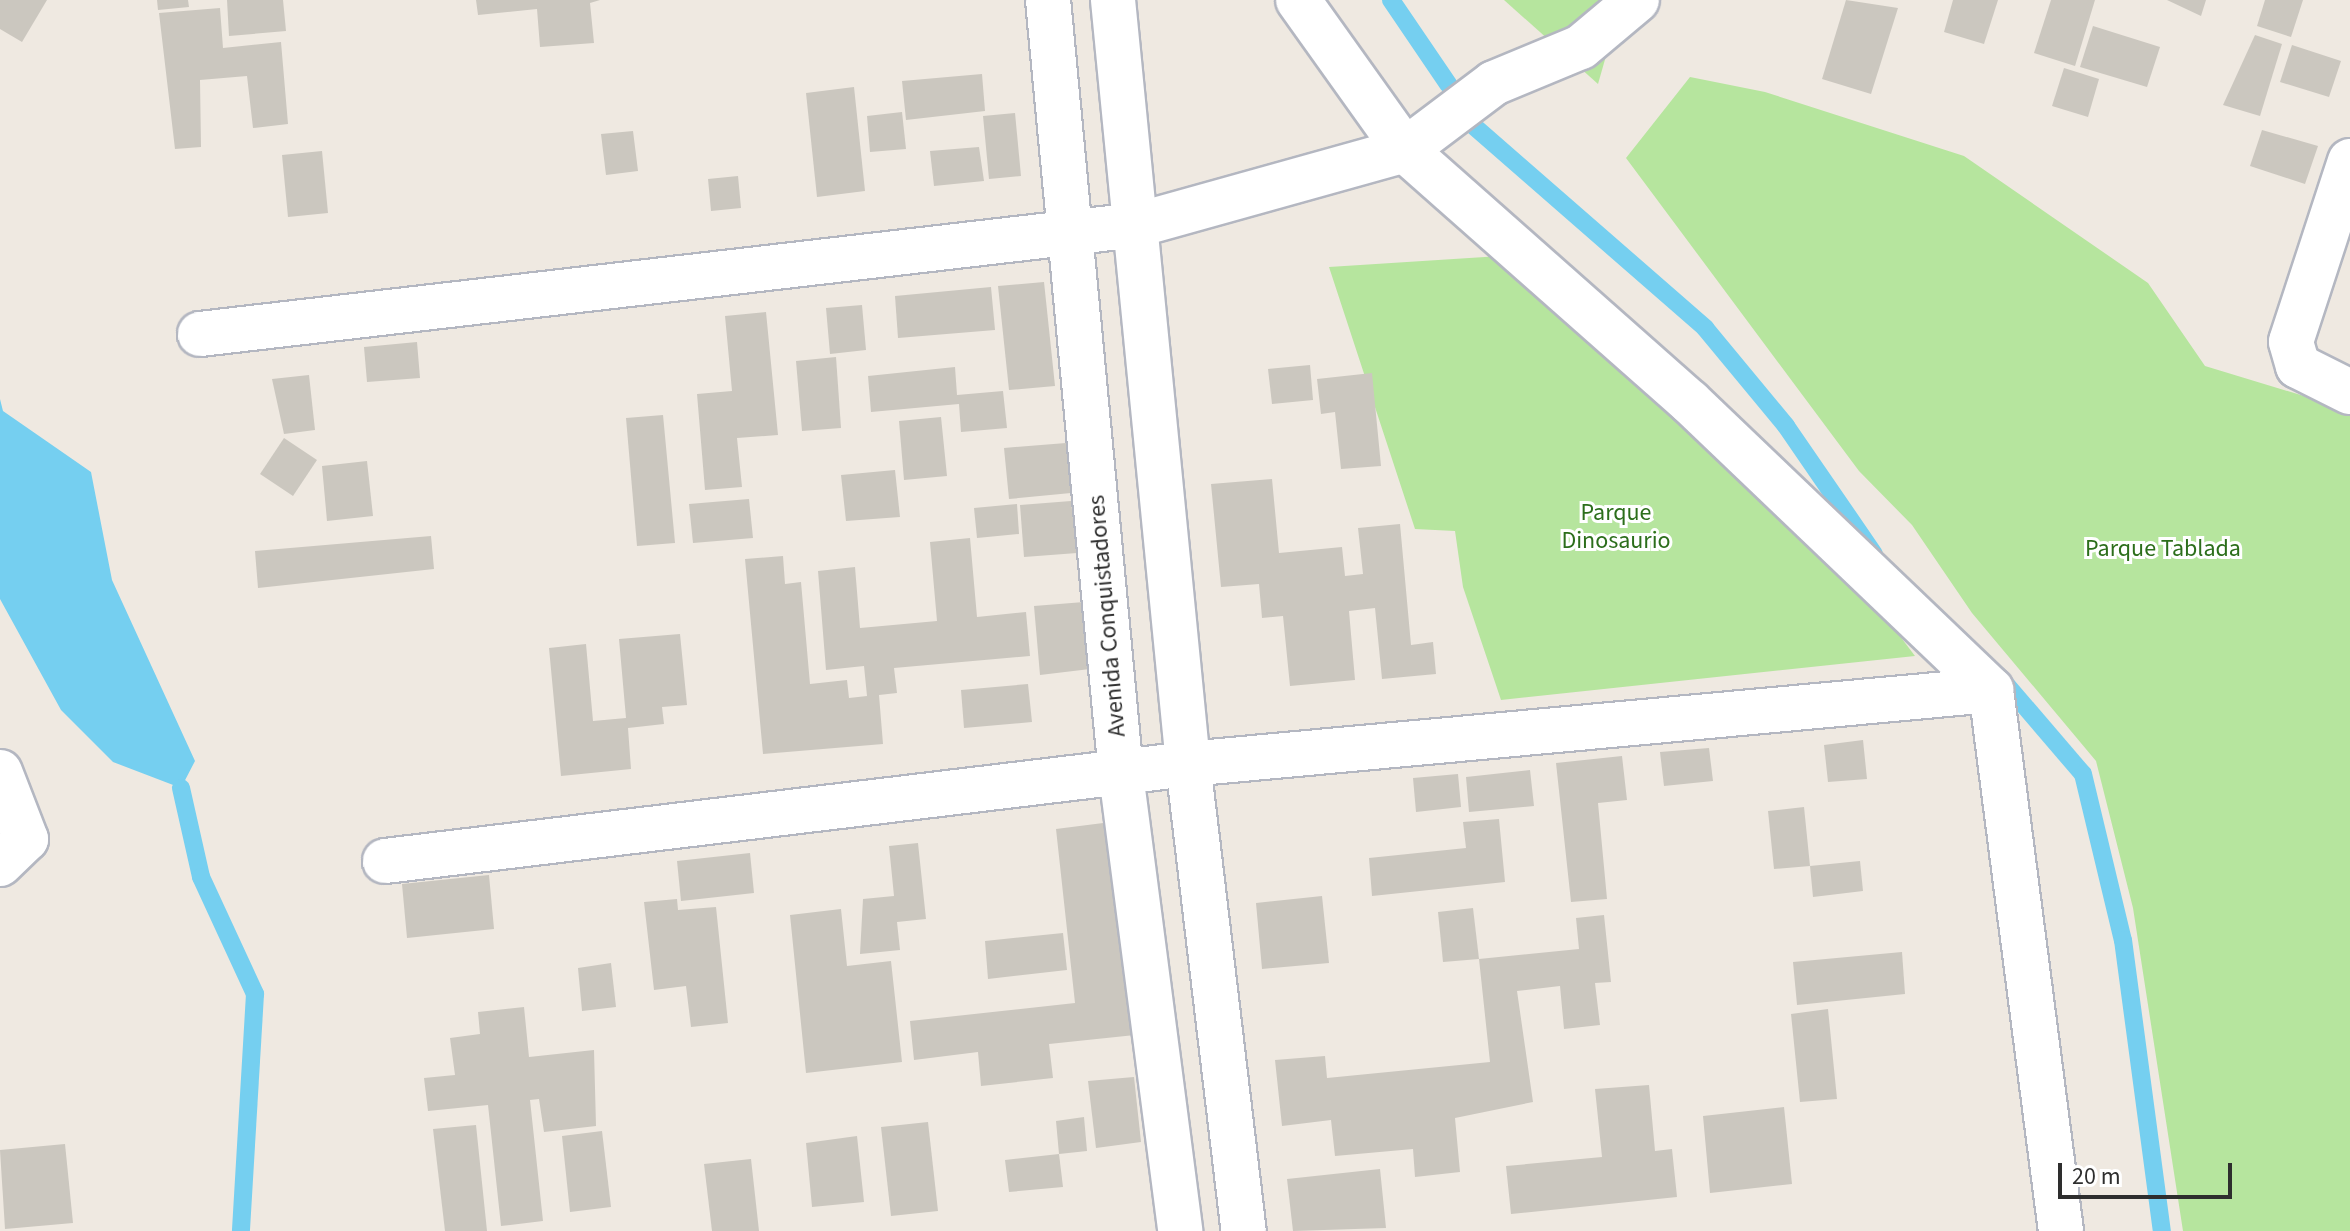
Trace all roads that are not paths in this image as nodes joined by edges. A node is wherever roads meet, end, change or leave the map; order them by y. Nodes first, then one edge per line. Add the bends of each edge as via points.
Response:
1 (1048, 0) edge
2 (1113, 0) edge
3 (1298, 0) edge
4 (1637, 0) edge
5 (1405, 150) junction
6 (2350, 161) edge
7 (1137, 225) junction
8 (1071, 230) junction
9 (200, 334) dead end
10 (2350, 392) edge
11 (1991, 690) junction
12 (1188, 764) junction
13 (0, 772) edge
14 (1121, 774) junction
15 (385, 861) dead end
16 (0, 864) edge
17 (1180, 1231) edge
18 (1244, 1231) edge
19 (2061, 1231) edge

1 - 8 street, Avenida Conquistadores
2 - 7 street
3 - 5 street
4 - 5 street via 1581,47 1494,83
5 - 7 street
5 - 11 street via 1690,402
6 - 10 street via 2291,342 2298,366
7 - 8 street
7 - 12 street
8 - 9 street
8 - 14 street, Avenida Conquistadores
11 - 12 street
11 - 19 street
12 - 14 street
12 - 18 street
13 - 16 street via 26,839
14 - 15 street
14 - 17 street, Avenida Conquistadores

